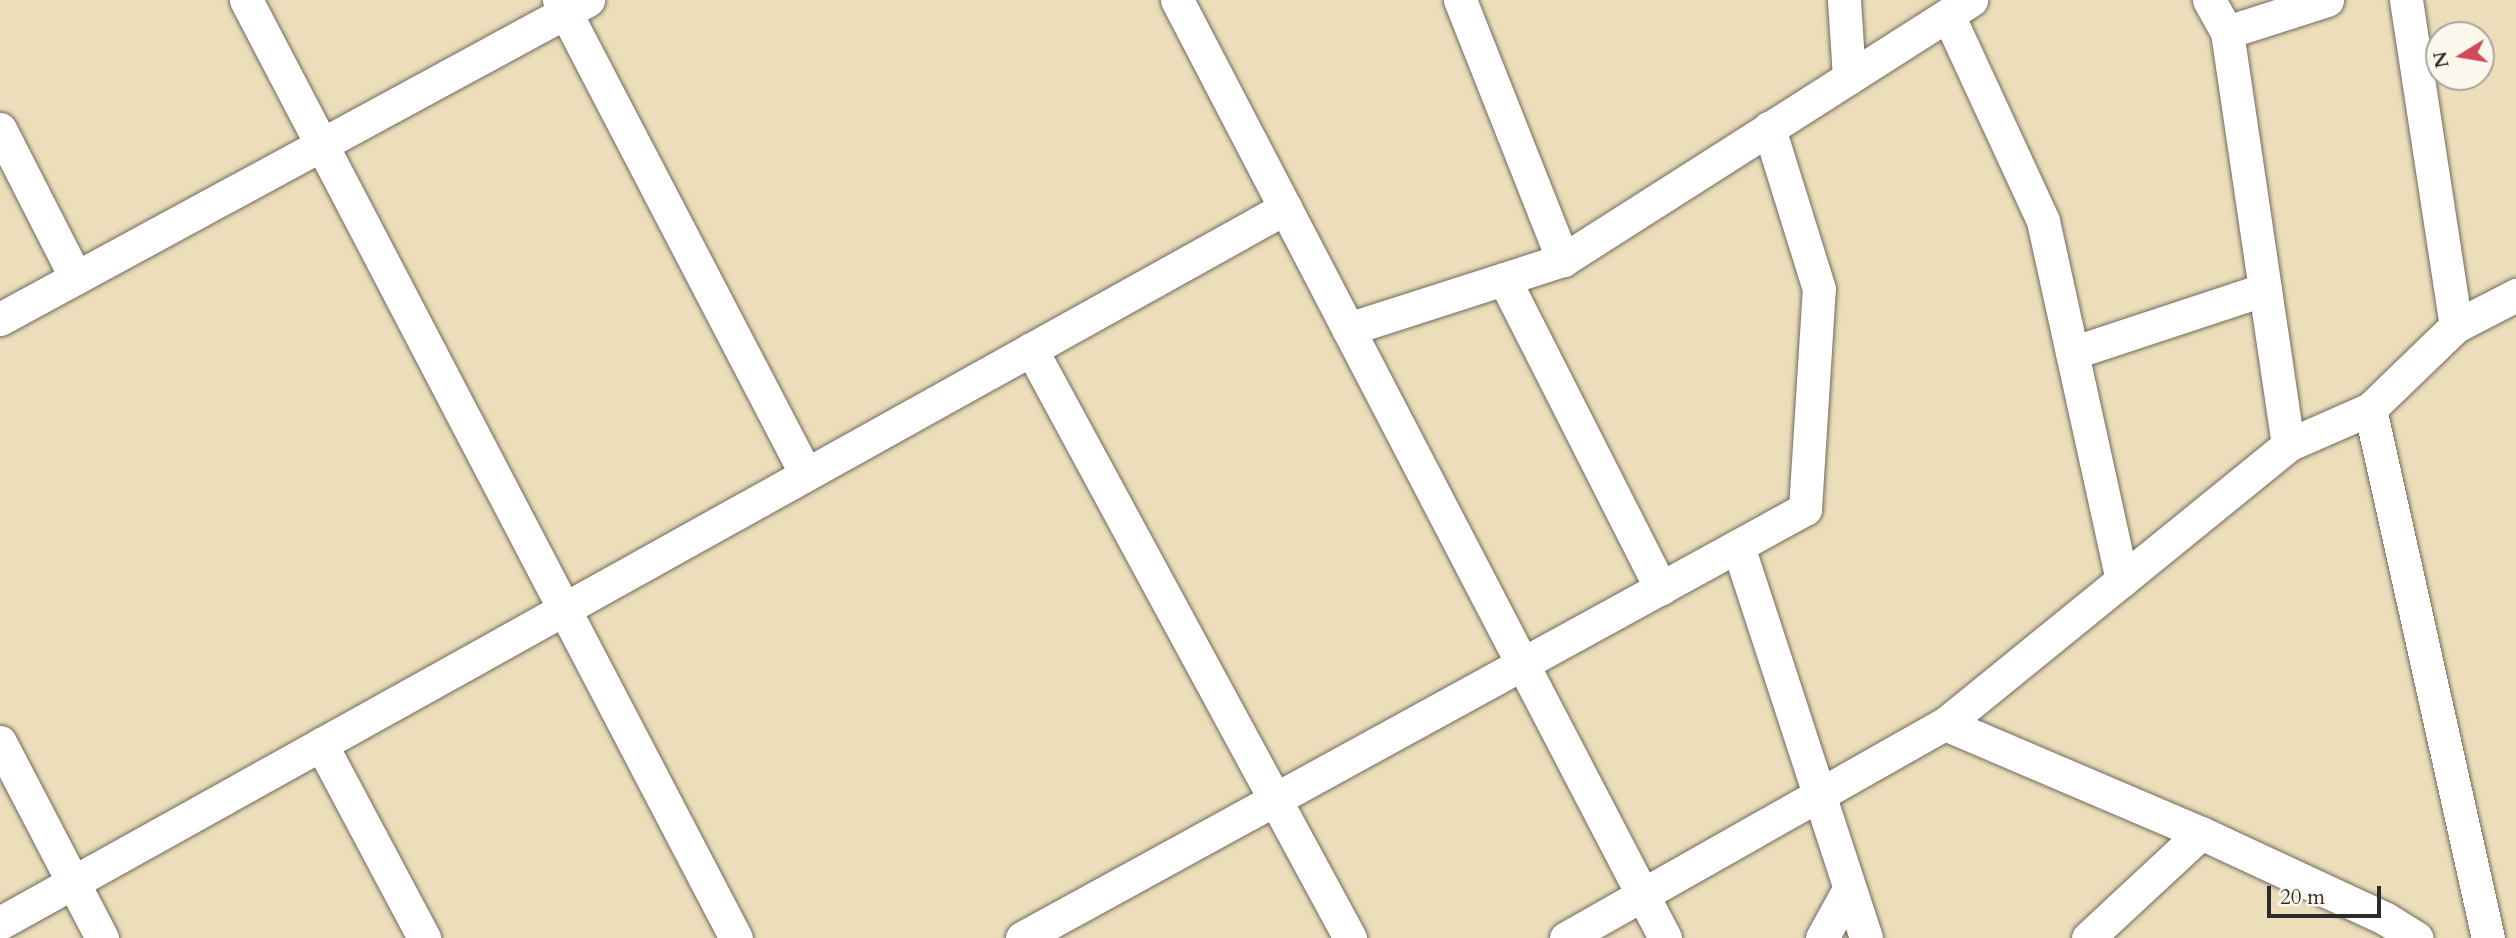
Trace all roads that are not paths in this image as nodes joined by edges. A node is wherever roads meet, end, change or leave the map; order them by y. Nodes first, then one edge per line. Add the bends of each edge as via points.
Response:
1 (246, 0) edge
2 (1177, 0) edge
3 (1460, 0) edge
4 (1844, 0) edge
5 (2209, 0) edge
6 (2327, 0) edge
7 (2406, 0) edge
8 (571, 4) edge
9 (1960, 7) edge
10 (2227, 32) junction
11 (1849, 78) junction
12 (1769, 128) junction
13 (0, 129) edge
14 (321, 145) junction
15 (1285, 208) junction
16 (1563, 260) junction
17 (76, 278) junction
18 (1504, 279) junction
19 (2265, 289) junction
20 (2516, 295) edge
21 (0, 319) edge
22 (2456, 326) junction
23 (1349, 329) junction
24 (1031, 349) junction
25 (2071, 353) junction
26 (2370, 409) junction
27 (2288, 445) junction
28 (806, 474) junction
29 (1738, 546) junction
30 (2122, 580) junction
31 (1661, 588) junction
32 (564, 609) junction
33 (1523, 664) junction
34 (1945, 724) junction
35 (0, 742) edge
36 (321, 744) junction
37 (1817, 797) junction
38 (1275, 799) junction
39 (2201, 833) junction
40 (72, 883) junction
41 (1849, 889) junction
42 (1643, 895) junction
43 (0, 923) edge
44 (1037, 934) edge
45 (102, 938) edge
46 (424, 938) edge
47 (736, 938) edge
48 (1350, 938) edge
49 (1566, 938) edge
50 (1665, 938) edge
51 (1822, 938) edge
52 (1866, 938) edge
53 (2088, 938) edge
54 (2417, 938) edge
55 (2488, 938) edge

1 - 14 street
2 - 15 street
3 - 16 street
4 - 11 street
5 - 10 street
6 - 10 street
7 - 22 street
8 - 14 street
8 - 28 street
9 - 11 street
9 - 25 street via 2043,221
10 - 19 street
11 - 12 street
12 - 16 street
12 - 29 street via 1819,289 1805,509
13 - 17 street
14 - 17 street
14 - 32 street
15 - 23 street
15 - 24 street
16 - 18 street
17 - 21 street
18 - 23 street
18 - 31 street
19 - 25 street
19 - 27 street
20 - 22 street
22 - 26 street
23 - 33 street
24 - 28 street
24 - 38 street
25 - 30 street
26 - 27 street
26 - 55 street
27 - 30 street
28 - 32 street
29 - 31 street
29 - 37 street
30 - 34 street
31 - 33 street
32 - 36 street
32 - 47 street
33 - 38 street
33 - 42 street
34 - 37 street
34 - 39 street
35 - 40 street
36 - 40 street
36 - 46 street
37 - 41 street
37 - 42 street
38 - 44 street
38 - 48 street
39 - 53 street
39 - 54 street via 2386,919
40 - 43 street
40 - 45 street
41 - 51 street
41 - 52 street
42 - 49 street
42 - 50 street

